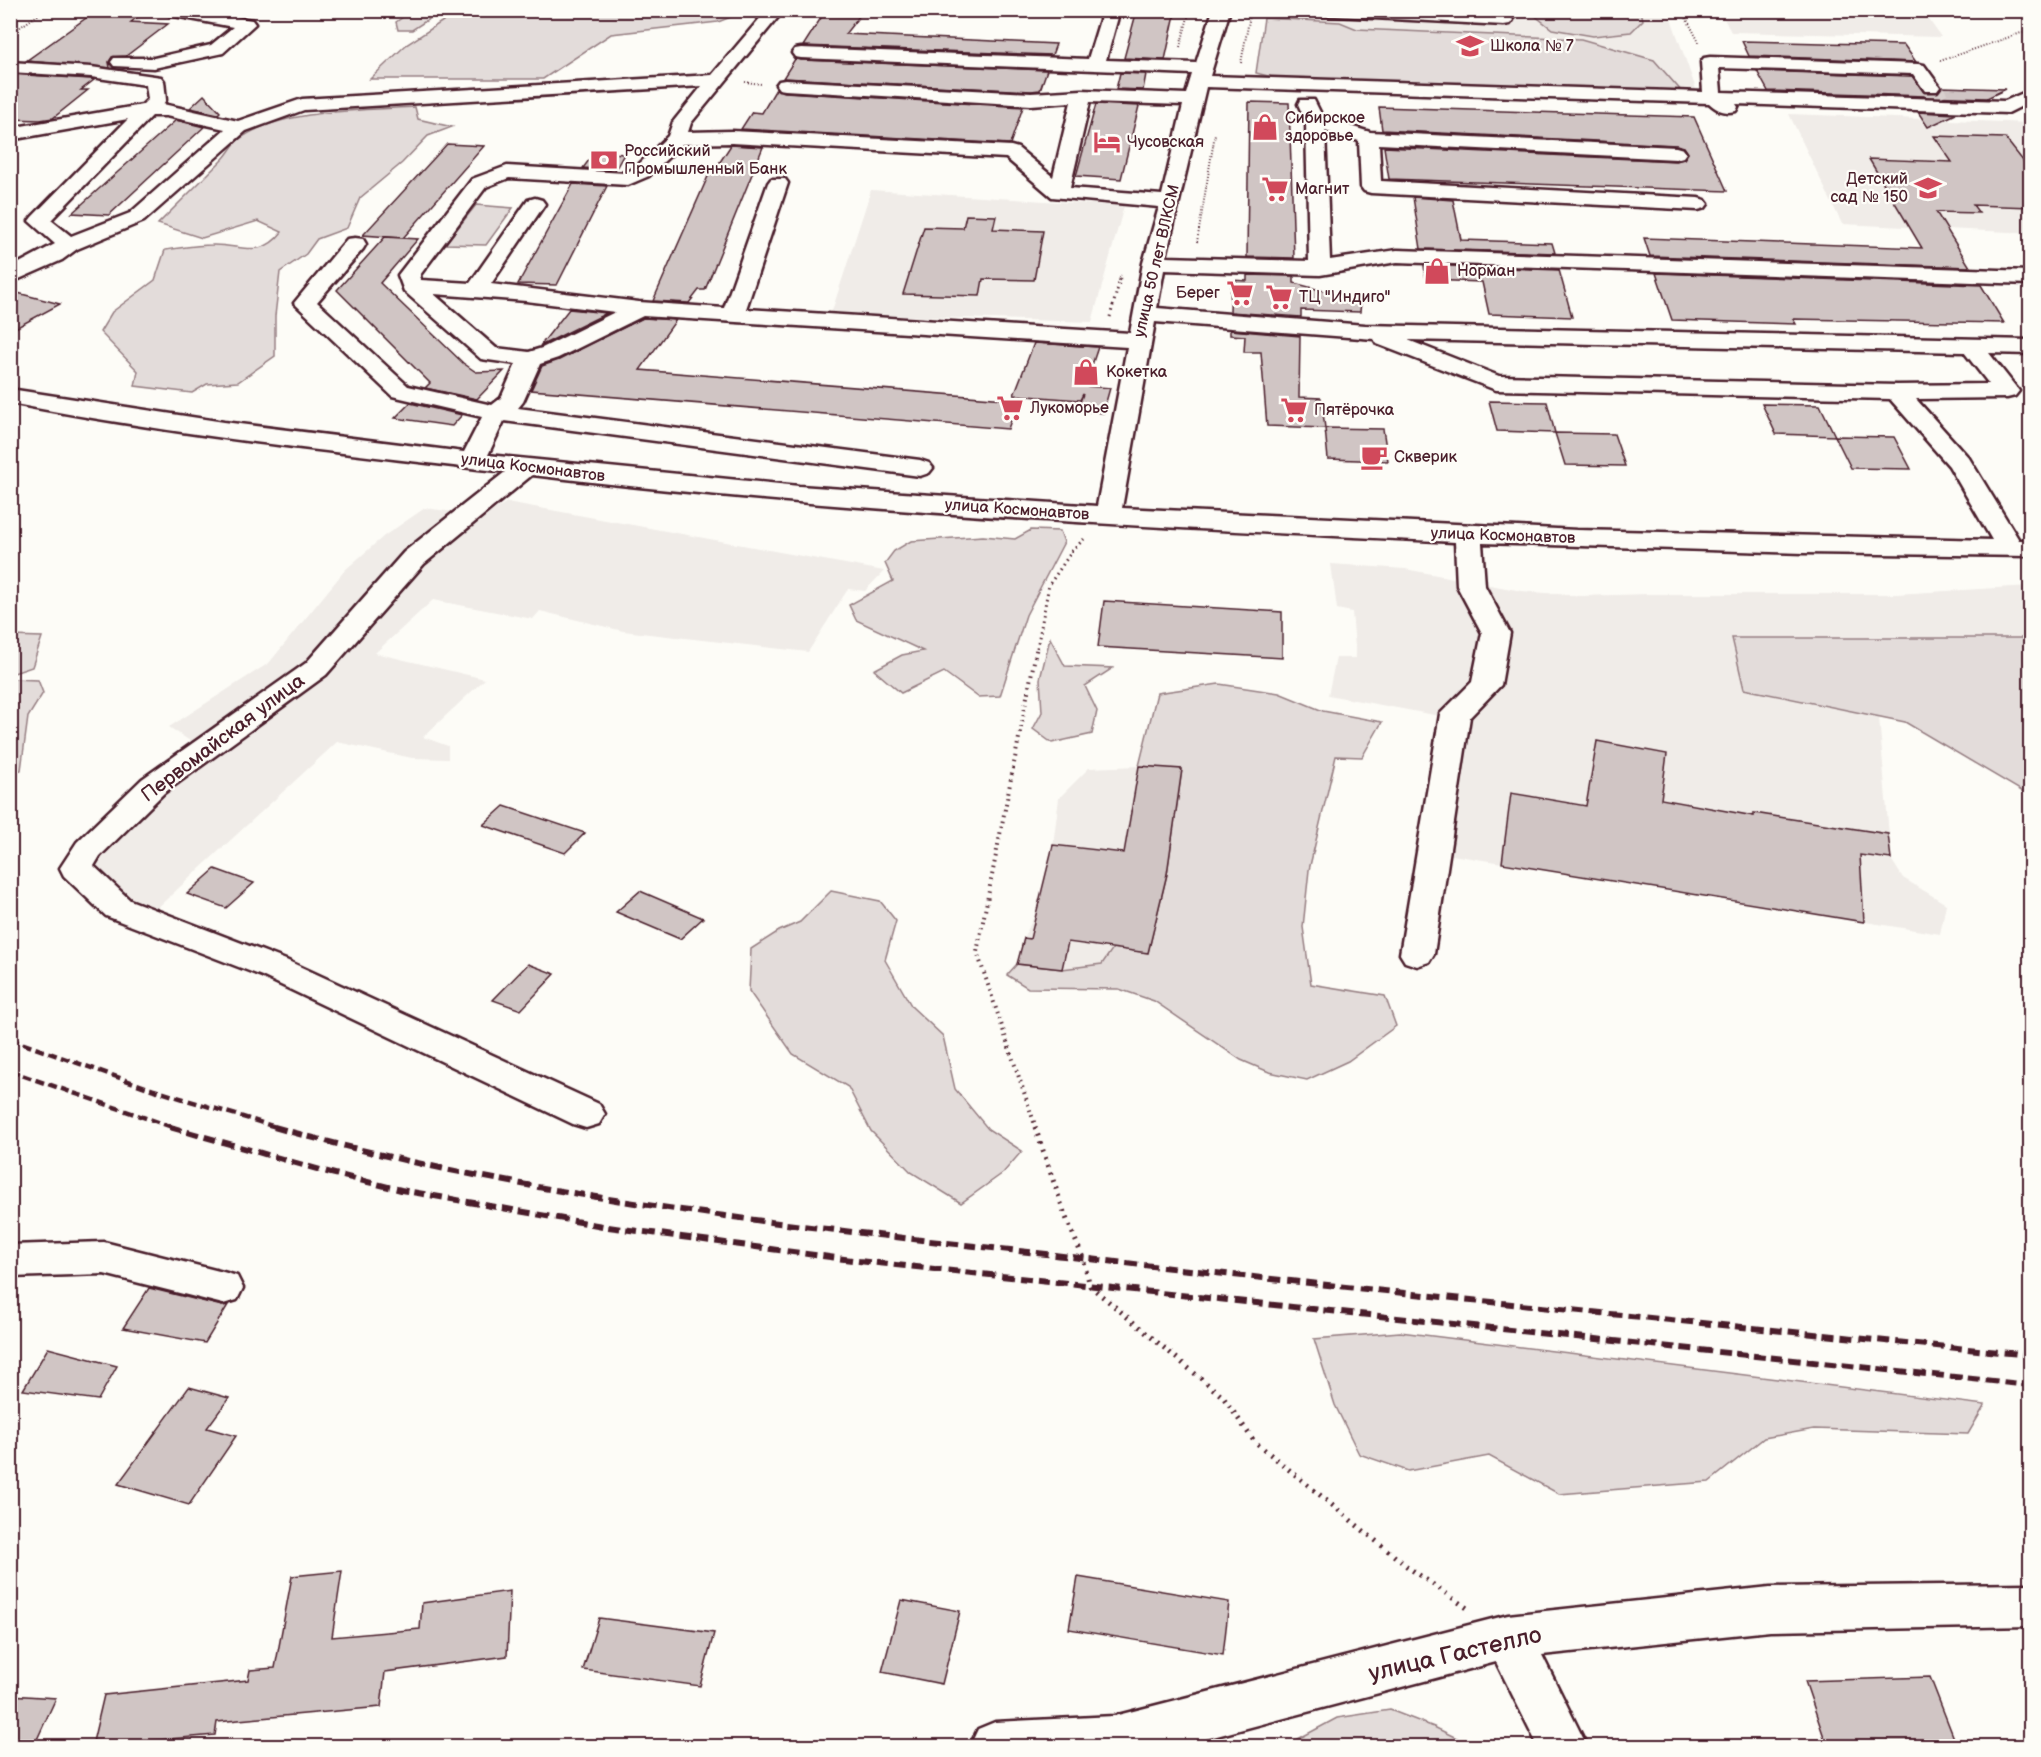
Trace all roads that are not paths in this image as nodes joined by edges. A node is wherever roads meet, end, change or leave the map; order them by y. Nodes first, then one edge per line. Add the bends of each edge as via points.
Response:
1 (169, 10) edge
2 (776, 10) edge
3 (1112, 10) edge
4 (1222, 10) edge
5 (1317, 10) edge
6 (1504, 20) dead end
7 (801, 53) dead end
8 (10, 57) edge
9 (1095, 65) junction
10 (10, 67) edge
11 (717, 80) junction
12 (1199, 83) junction
13 (1298, 84) junction
14 (785, 86) road end
15 (2031, 95) edge
16 (1082, 96) junction
17 (1712, 96) junction
18 (1940, 101) junction
19 (145, 110) junction
20 (2031, 116) edge
21 (1315, 122) junction
22 (239, 127) junction
23 (10, 134) edge
24 (677, 138) junction
25 (1369, 138) junction
26 (1676, 153) dead end
27 (778, 183) dead end
28 (1059, 193) junction
29 (1171, 201) junction
30 (535, 204) dead end
31 (1698, 204) dead end
32 (69, 244) junction
33 (355, 244) dead end
34 (1154, 264) junction
35 (1320, 268) junction
36 (10, 277) edge
37 (2031, 278) edge
38 (412, 286) junction
39 (477, 289) junction
40 (639, 309) junction
41 (1143, 314) junction
42 (732, 316) junction
43 (1824, 329) dead end
44 (1365, 332) junction
45 (2031, 334) edge
46 (1139, 340) junction
47 (1971, 345) junction
48 (2031, 348) edge
49 (530, 359) junction
50 (1897, 392) junction
51 (10, 396) edge
52 (496, 413) junction
53 (472, 461) junction
54 (526, 468) junction
55 (920, 468) dead end
56 (1108, 516) junction
57 (1468, 535) junction
58 (2020, 548) edge
59 (1417, 954) dead end
60 (586, 1114) dead end
61 (10, 1261) edge
62 (223, 1288) dead end
63 (2031, 1605) edge
64 (1509, 1637) junction
65 (995, 1746) edge
66 (1563, 1746) edge

1 - 8 street via 246,24 217,49 154,63
2 - 11 street
3 - 9 street
4 - 12 street, улица 50 лет ВЛКСМ
5 - 6 street
7 - 9 street
9 - 12 street
10 - 19 street via 155,81 157,100
11 - 22 street via 302,105
11 - 24 street via 682,122
12 - 13 street
12 - 16 street
12 - 29 street, улица 50 лет ВЛКСМ
13 - 17 street
13 - 21 street
14 - 16 street via 1031,99
15 - 18 street via 2008,107
16 - 28 street
17 - 18 street via 1724,106 1767,111
17 - 18 street via 1710,62 1918,69
18 - 20 street
19 - 22 street via 166,110
19 - 23 street
19 - 32 street via 39,221
21 - 25 street
21 - 35 street
22 - 32 street via 137,217
24 - 28 street via 732,137 1011,152
24 - 38 street via 642,172 628,179 507,172 479,183 409,275
25 - 26 street
25 - 31 street via 1371,187
27 - 42 street
28 - 29 street
29 - 34 street, улица 50 лет ВЛКСМ
30 - 39 street
32 - 36 street
33 - 52 street via 305,303 400,392
34 - 35 street
34 - 41 street, улица 50 лет ВЛКСМ
35 - 37 street via 1397,256
38 - 39 street
38 - 49 street via 489,354
39 - 40 street
40 - 42 street
40 - 49 street
41 - 44 street
41 - 46 street, улица 50 лет ВЛКСМ
42 - 46 street
43 - 45 street
44 - 47 street
44 - 50 street via 1496,383
46 - 56 street, улица 50 лет ВЛКСМ
47 - 48 street
47 - 50 street via 2007,391
49 - 52 street via 511,402
50 - 58 street via 1960,463
51 - 53 street, улица Космонавтов via 212,428
52 - 53 street
52 - 55 street
53 - 54 street, улица Космонавтов
54 - 56 street, улица Космонавтов via 692,486
54 - 60 street, Первомайская улица via 414,558 316,669 153,786 88,849 76,868 118,908 274,968
56 - 57 street, улица Космонавтов
57 - 58 street, улица Космонавтов
57 - 59 street via 1471,586 1496,633 1486,685 1455,714
61 - 62 street via 104,1258
63 - 64 street, улица Гастелло via 1770,1609
64 - 65 street, улица Гастелло via 1114,1740
64 - 66 street

